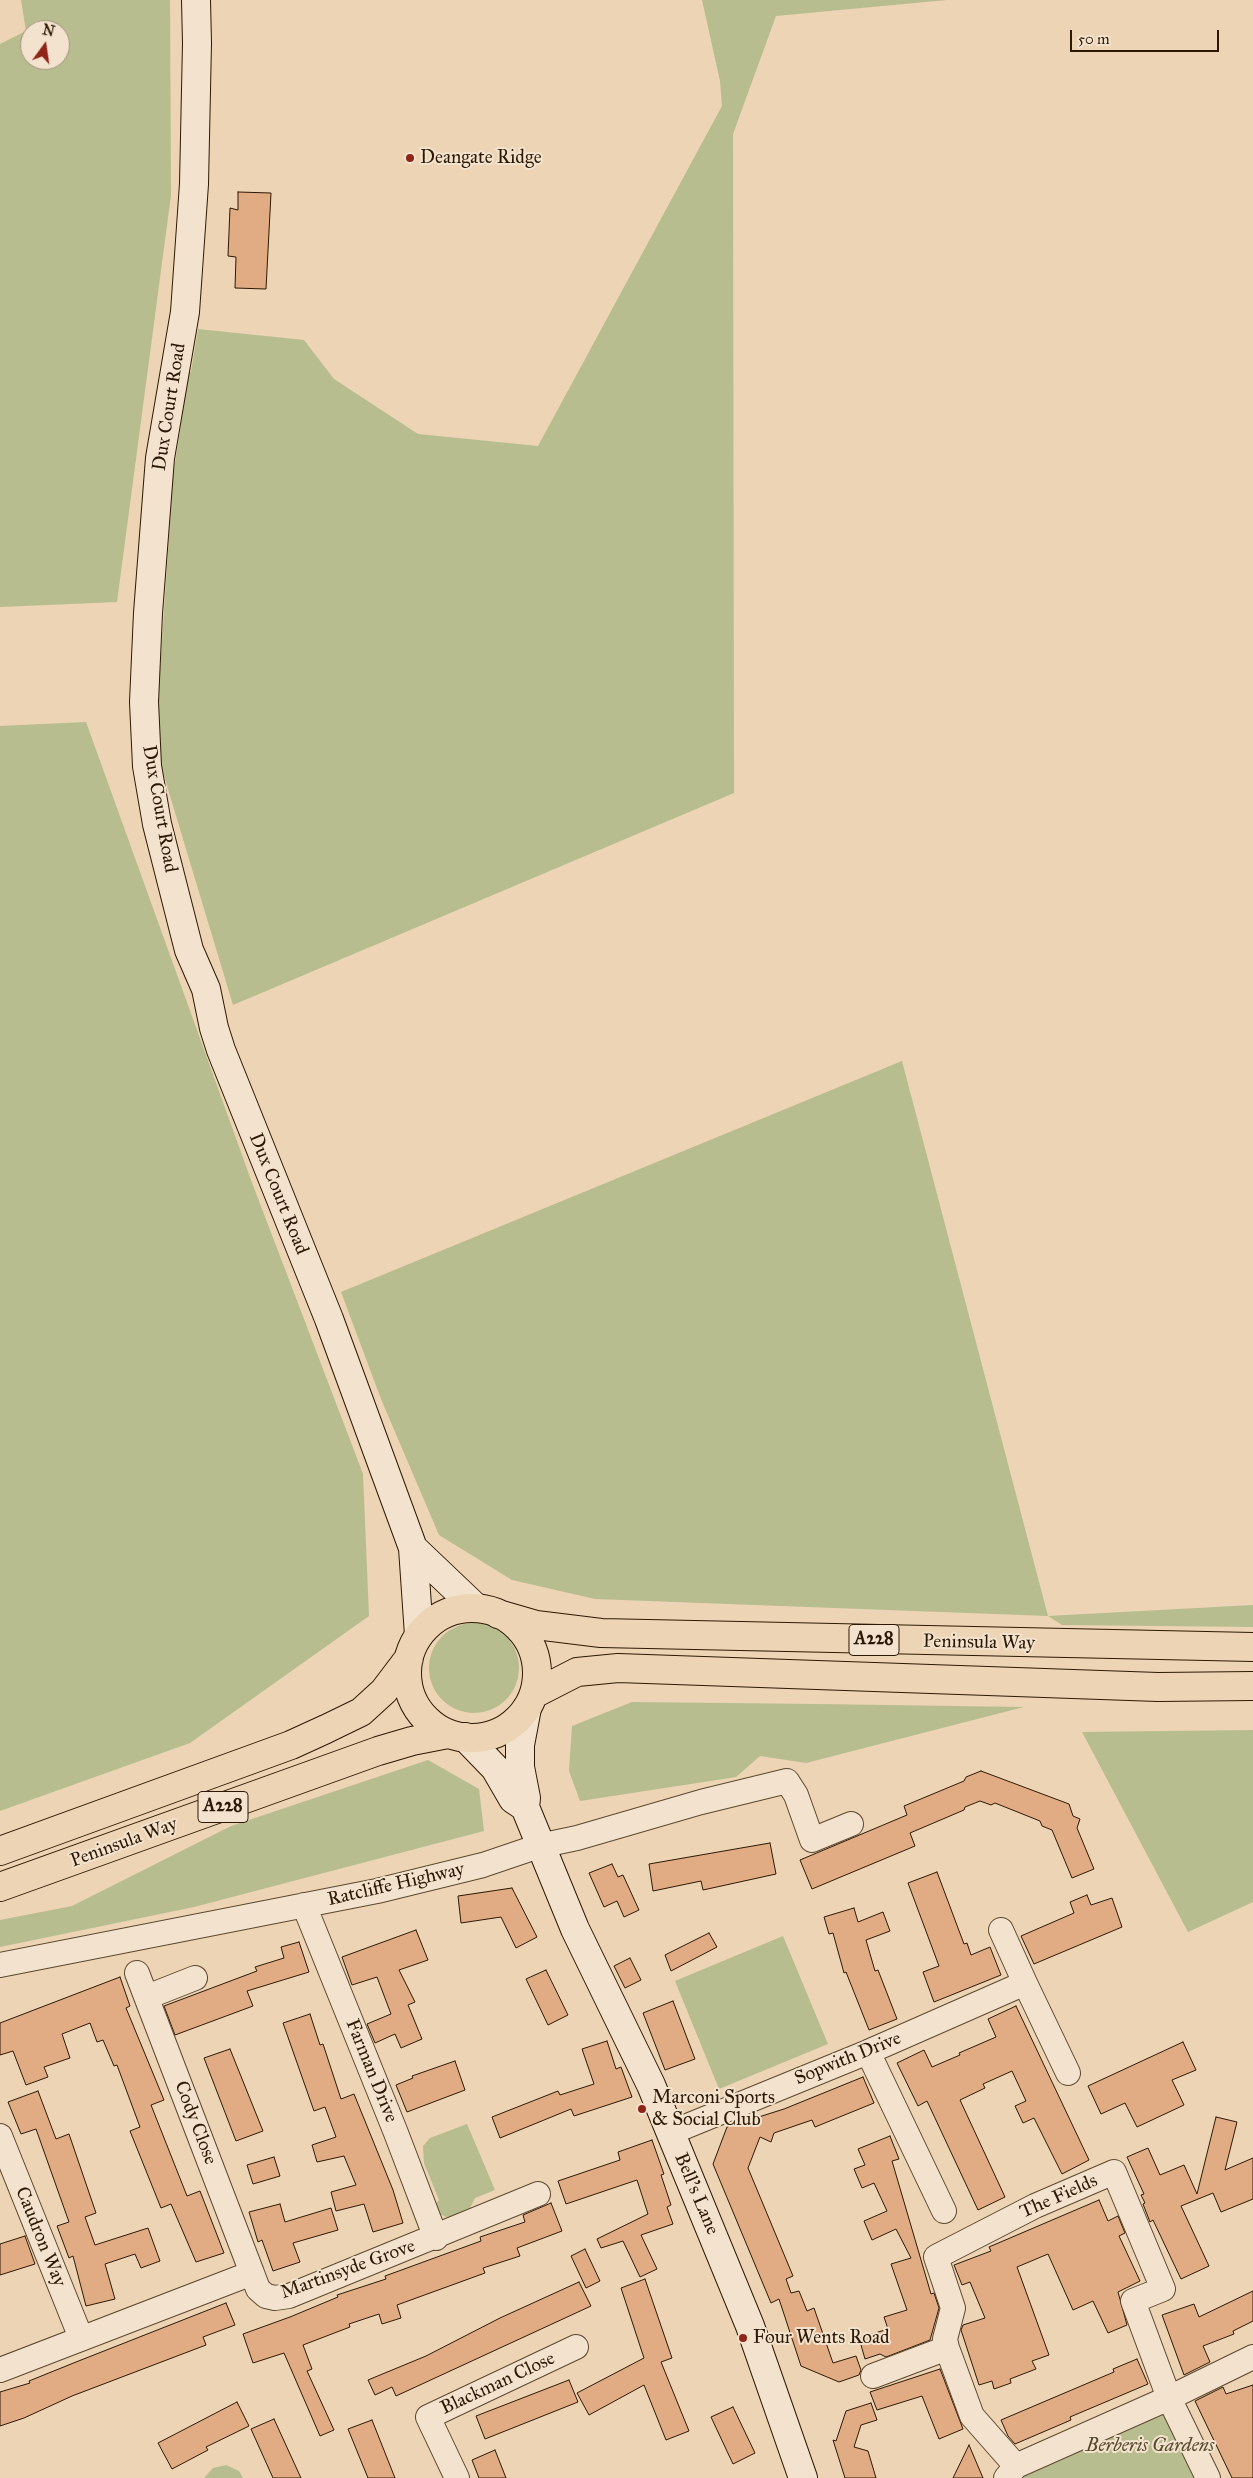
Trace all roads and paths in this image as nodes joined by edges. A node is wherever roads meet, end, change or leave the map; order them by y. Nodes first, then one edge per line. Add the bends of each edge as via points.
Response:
1 (196, 0) edge
2 (413, 1548) junction
3 (486, 1610) junction
4 (414, 1647) junction
5 (1253, 1647) edge
6 (1253, 1686) edge
7 (532, 1701) junction
8 (456, 1736) junction
9 (525, 1807) junction
10 (851, 1824) dead end
11 (539, 1846) junction
12 (0, 1851) edge
13 (0, 1887) edge
14 (304, 1905) junction
15 (1001, 1930) dead end
16 (0, 1964) edge
17 (136, 1973) dead end
18 (195, 1978) dead end
19 (1025, 1983) junction
20 (147, 1997) junction
21 (868, 2052) junction
22 (1068, 2073) dead end
23 (670, 2133) junction
24 (0, 2136) edge
25 (538, 2194) dead end
26 (944, 2211) dead end
27 (436, 2238) junction
28 (252, 2273) junction
29 (81, 2338) junction
30 (576, 2347) dead end
31 (947, 2348) junction
32 (1253, 2357) edge
33 (0, 2370) edge
34 (872, 2376) dead end
35 (1169, 2398) junction
36 (1011, 2472) edge
37 (457, 2478) edge
38 (803, 2478) edge
39 (1208, 2478) edge

1 - 2 street, Dux Court Road via 193,194 185,312 160,458 144,692 147,766 157,824 189,950 206,989 221,1050 329,1319
2 - 3 street, Dux Court Road
2 - 4 street, Dux Court Road
3 - 4 main road via 456,1610 438,1617
3 - 5 main road, Peninsula Way / A228 via 536,1625 601,1633
3 - 7 main road via 525,1634 534,1651 538,1671
4 - 8 main road via 408,1679 411,1694 421,1712
4 - 12 main road, Peninsula Way / A228 via 384,1691 361,1712 292,1745
6 - 7 main road, Peninsula Way / A228 via 1158,1687 618,1668 577,1672
7 - 8 main road via 514,1723 496,1733 482,1737
7 - 9 street, Bell's Lane via 520,1745
8 - 9 street, Bell's Lane via 495,1768 513,1799
8 - 13 main road, Peninsula Way / A228 via 412,1741 378,1751
9 - 11 street, Bell's Lane
10 - 11 street, Ratcliffe Highway via 812,1840 796,1795 787,1782
11 - 14 street, Ratcliffe Highway via 446,1874
11 - 23 street, Bell's Lane
14 - 16 street, Ratcliffe Highway
14 - 27 street, Farman Drive
15 - 19 street
17 - 20 street, Cody Close
18 - 20 street
19 - 21 street, Sopwith Drive
19 - 22 street
20 - 28 street, Cody Close
21 - 23 street, Sopwith Drive
21 - 26 street
23 - 38 street, Bell's Lane via 750,2326
24 - 29 street, Caudron Way
25 - 27 street, Martinsyde Grove
27 - 28 street, Martinsyde Grove via 282,2297 266,2296 258,2289
28 - 29 street, Martinsyde Grove
29 - 33 street, Martinsyde Grove
30 - 37 street, Blackman Close via 428,2417
31 - 34 street
31 - 35 street, The Fields via 945,2339 953,2308 936,2257 1035,2206 1114,2172 1163,2289 1133,2301
31 - 36 street, The Fields via 972,2418
32 - 35 street
35 - 36 street
35 - 39 street

